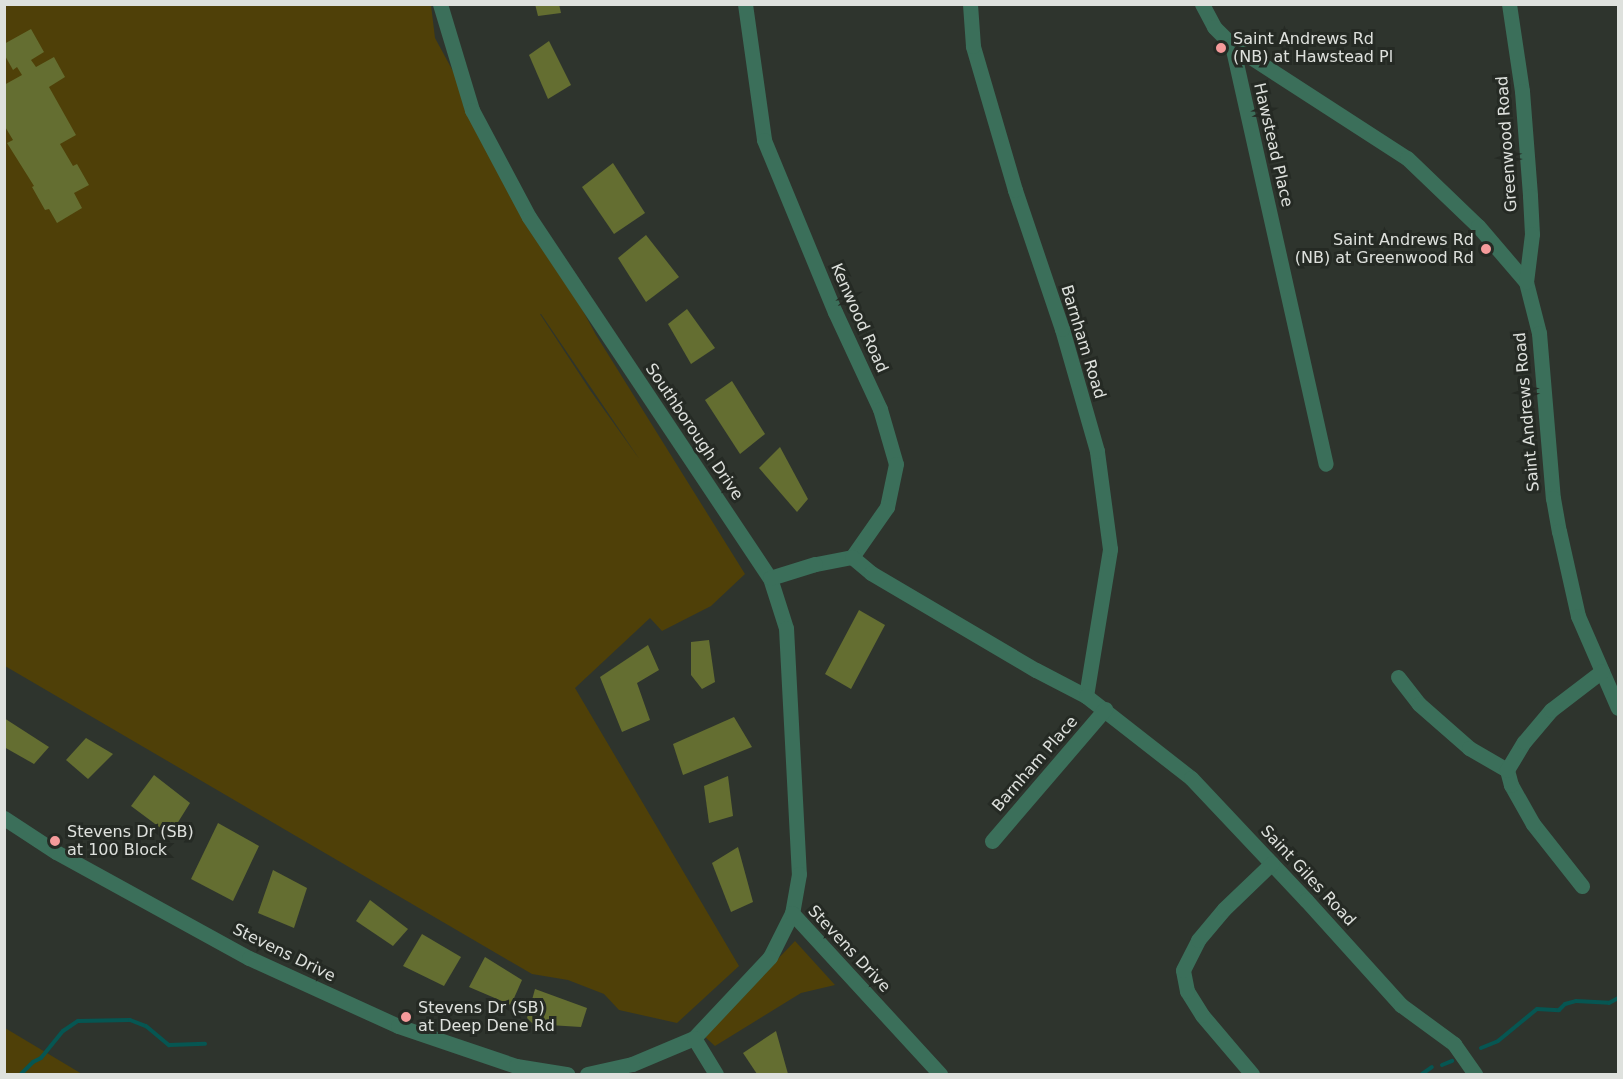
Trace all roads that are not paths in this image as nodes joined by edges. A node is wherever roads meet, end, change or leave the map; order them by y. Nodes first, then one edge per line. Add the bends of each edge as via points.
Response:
1 (440, 4) edge
2 (745, 4) edge
3 (970, 4) edge
4 (1202, 4) edge
5 (1509, 4) edge
6 (1232, 45) junction
7 (1526, 282) junction
8 (1326, 464) dead end
9 (852, 557) junction
10 (770, 578) junction
11 (1602, 671) junction
12 (1398, 677) dead end
13 (1086, 696) junction
14 (1618, 708) edge
15 (1105, 709) junction
16 (1507, 770) junction
17 (4, 818) edge
18 (992, 841) dead end
19 (1272, 863) junction
20 (1582, 886) dead end
21 (792, 913) junction
22 (694, 1038) junction
23 (567, 1074) edge
24 (588, 1074) edge
25 (716, 1074) edge
26 (940, 1074) edge
27 (1251, 1074) edge
28 (1475, 1074) edge

1 - 10 street, Southborough Drive via 472,110 530,217
2 - 9 street, Kenwood Road via 764,140 880,409 896,464 887,507
3 - 13 street, Barnham Road via 973,46 1099,460 1110,549
4 - 6 street, Saint Andrews Road via 1214,27
5 - 7 street, Greenwood Road via 1522,91 1530,196 1532,234
6 - 7 street, Saint Andrews Road via 1407,158 1478,226
6 - 8 street, Hawstead Place
7 - 11 street, Saint Andrews Road via 1539,333 1559,531 1578,616
9 - 10 street
9 - 13 street via 880,579
10 - 21 street, Southborough Drive via 786,628 799,863
11 - 14 street, Saint Andrews Road
11 - 16 street via 1551,710
12 - 16 street via 1419,704 1469,748
13 - 15 street
15 - 18 street, Barnham Place
15 - 19 street, Saint Giles Road via 1191,778
16 - 20 street via 1533,824
17 - 23 street, Stevens Drive via 56,852 249,958 387,1022 516,1066
19 - 27 street via 1217,917 1198,940 1183,970 1187,991 1202,1015
19 - 28 street, Saint Giles Road via 1401,1005 1454,1044
21 - 22 street, Stevens Drive via 770,957
21 - 26 street, Stevens Drive
22 - 24 street, Stevens Drive via 632,1064
22 - 25 street

